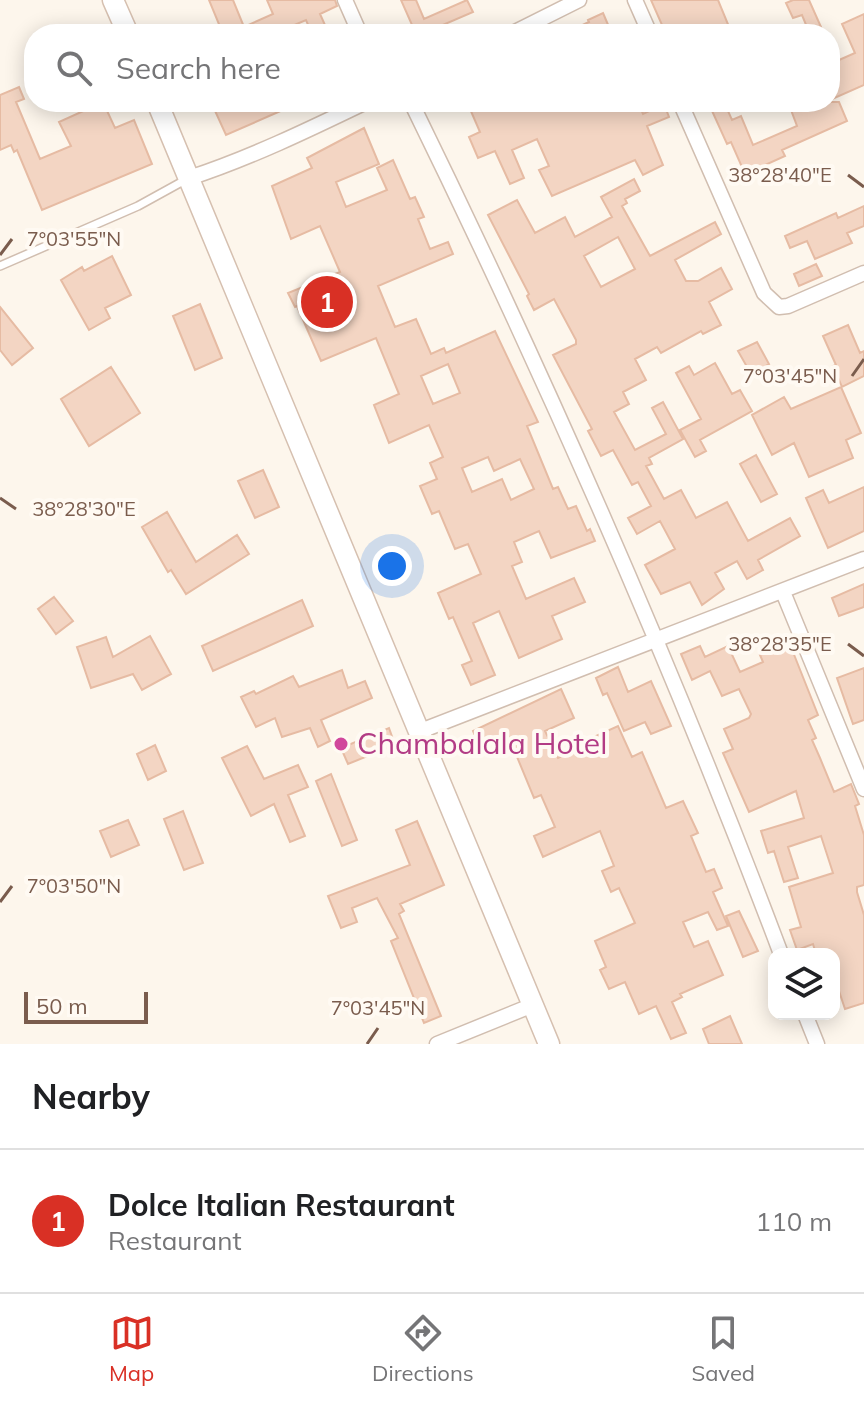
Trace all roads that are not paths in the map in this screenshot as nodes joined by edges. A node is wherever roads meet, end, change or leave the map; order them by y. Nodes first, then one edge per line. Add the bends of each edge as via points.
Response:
1 (113, 0) edge
2 (345, 0) edge
3 (579, 0) edge
4 (635, 0) edge
5 (124, 24) edge
6 (356, 24) edge
7 (531, 24) edge
8 (646, 24) edge
9 (161, 112) edge
10 (344, 112) edge
11 (416, 112) edge
12 (684, 112) edge
13 (189, 178) junction
14 (0, 266) edge
15 (864, 273) edge
16 (864, 559) edge
17 (783, 592) junction
18 (655, 638) junction
19 (418, 732) junction
20 (864, 789) edge
21 (779, 948) edge
22 (533, 1005) junction
23 (807, 1020) edge
24 (437, 1044) edge
25 (549, 1044) edge
26 (817, 1044) edge

1 - 5 main road
2 - 6 street
3 - 7 street
4 - 8 street
9 - 13 main road
10 - 13 street
11 - 18 street via 481,244
12 - 15 street via 771,302 788,306
13 - 14 lane
13 - 19 main road
16 - 17 street
17 - 18 street
17 - 20 street
18 - 19 street
18 - 21 street
19 - 22 main road
22 - 24 street
22 - 25 main road
23 - 26 street

